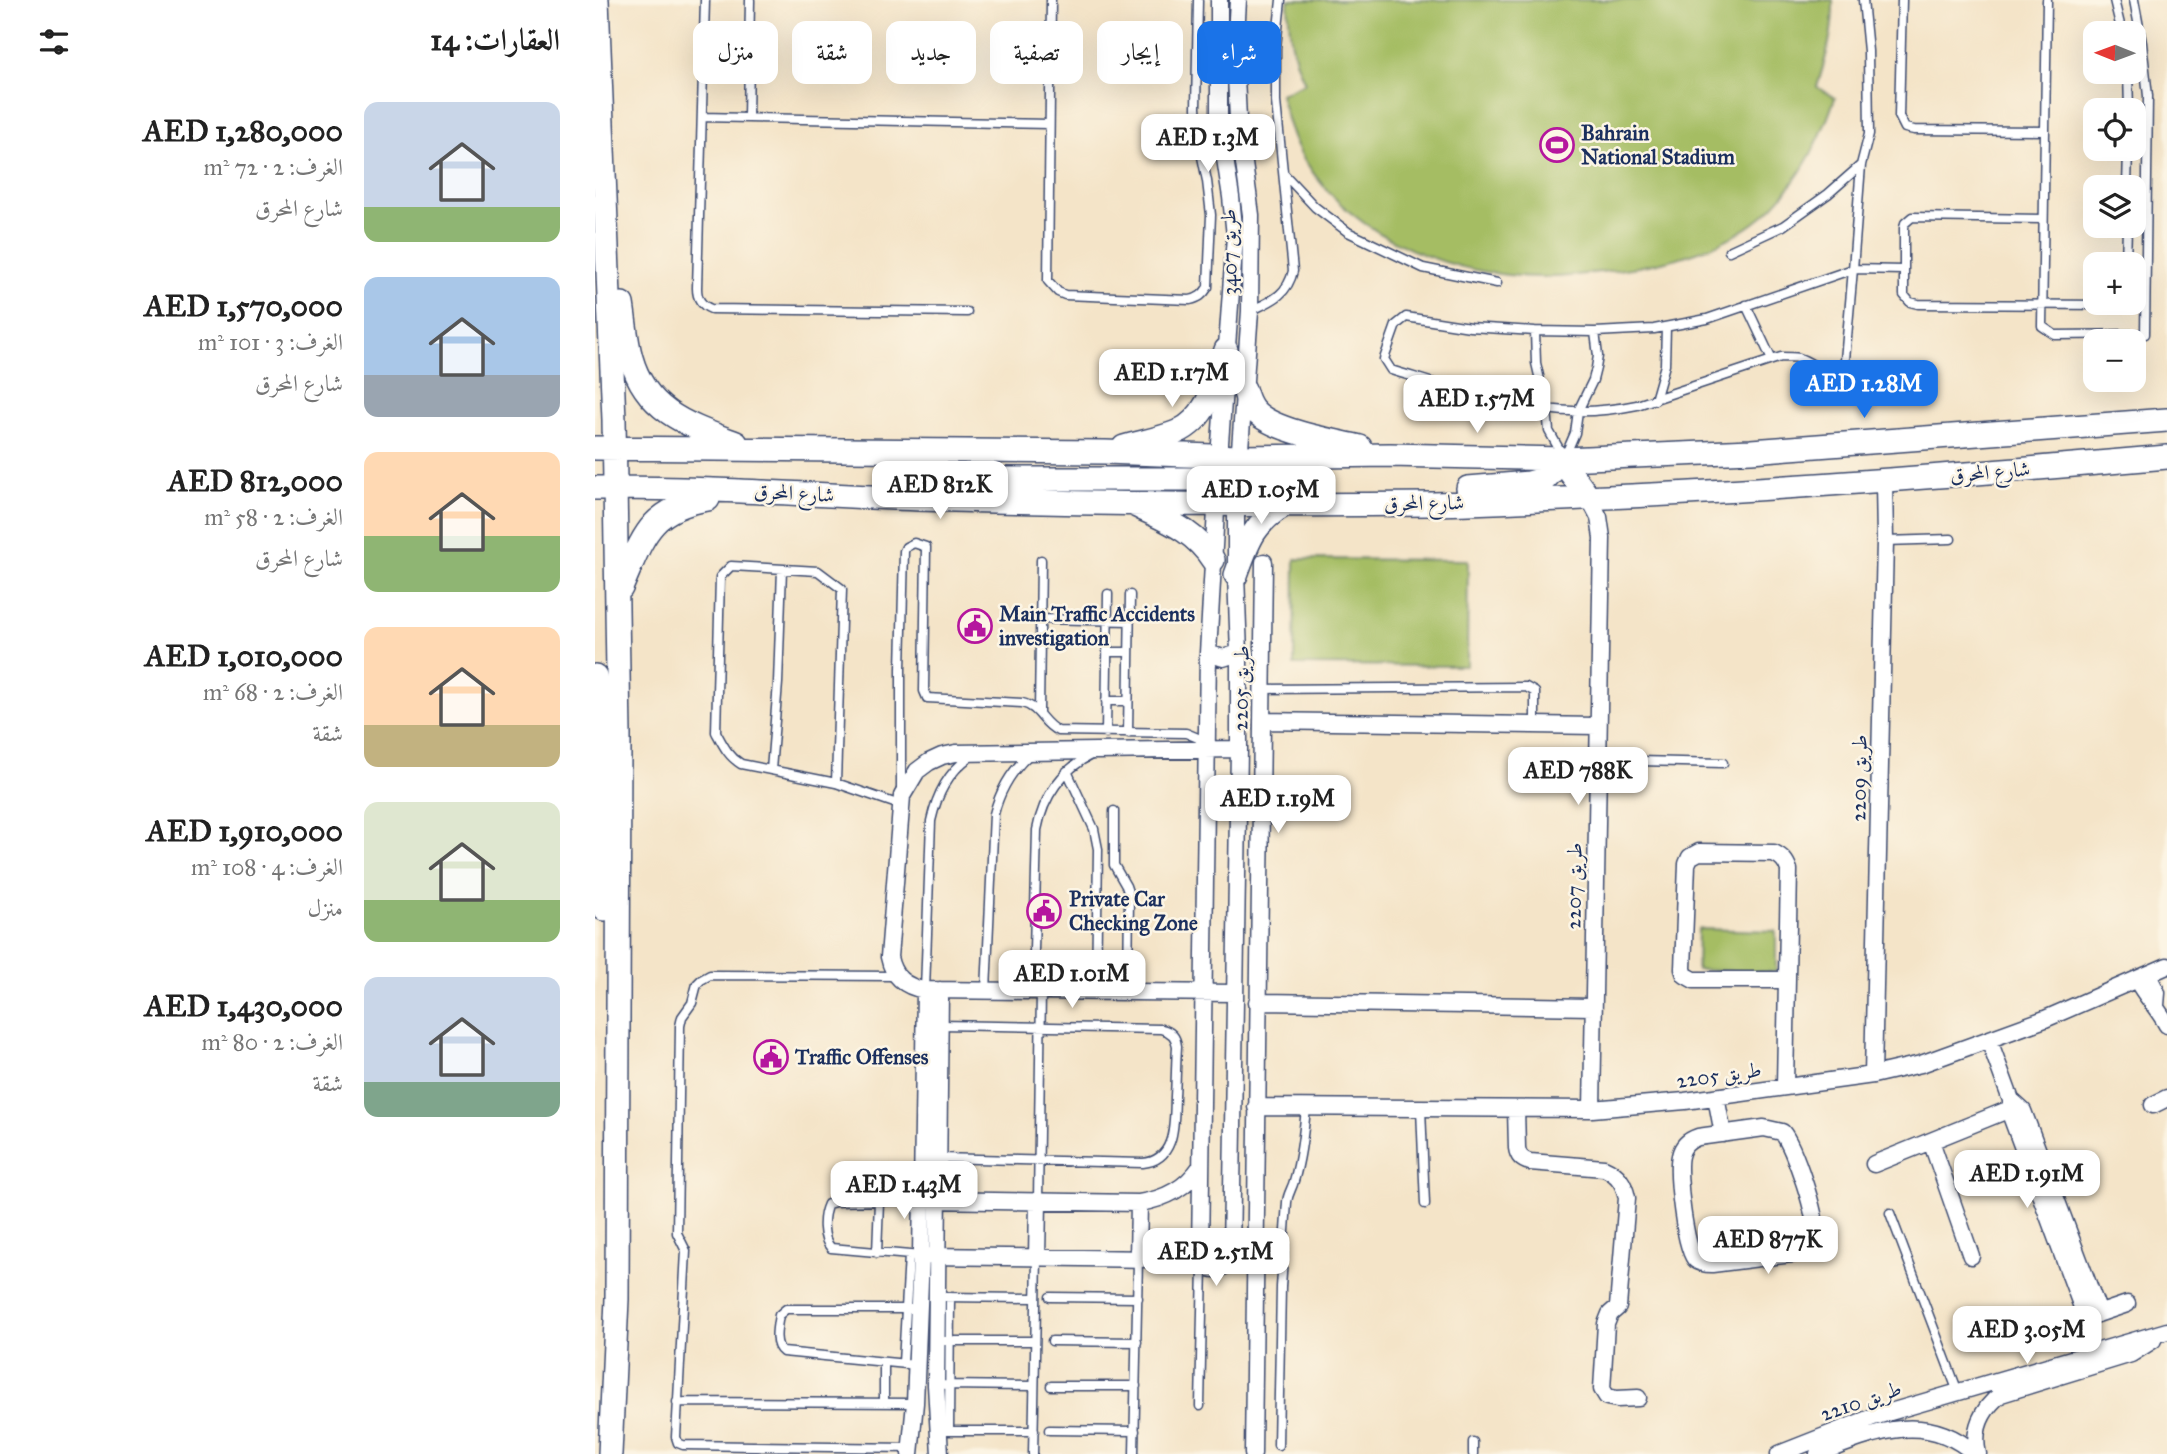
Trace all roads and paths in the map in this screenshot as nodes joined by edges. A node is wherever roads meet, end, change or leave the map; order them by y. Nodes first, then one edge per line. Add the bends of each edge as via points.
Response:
1 (597, 0) edge
2 (705, 0) edge
3 (750, 0) edge
4 (1051, 0) edge
5 (1198, 0) edge
6 (1219, 0) edge
7 (1238, 0) edge
8 (1281, 0) edge
9 (1863, 0) edge
10 (1902, 0) edge
11 (2047, 0) edge
12 (2114, 0) edge
13 (2134, 0) edge
14 (2119, 21) edge
15 (702, 117) junction
16 (748, 118) junction
17 (1238, 119) junction
18 (1197, 120) junction
19 (1219, 120) junction
20 (1049, 124) junction
21 (2045, 131) junction
22 (1861, 165) junction
23 (1283, 173) junction
24 (605, 188) junction
25 (2043, 219) junction
26 (1729, 251) dead end
27 (1903, 267) junction
28 (1853, 269) junction
29 (1497, 283) dead end
30 (2042, 304) junction
31 (1746, 305) junction
32 (2083, 305) edge
33 (967, 312) dead end
34 (1250, 312) junction
35 (1666, 327) junction
36 (1535, 331) junction
37 (1595, 332) junction
38 (1226, 350) junction
39 (1771, 358) junction
40 (1244, 389) junction
41 (1655, 400) junction
42 (1547, 410) junction
43 (1578, 411) junction
44 (2167, 419) edge
45 (605, 449) edge
46 (748, 449) junction
47 (1105, 452) junction
48 (1390, 455) junction
49 (2167, 457) edge
50 (1564, 459) junction
51 (595, 462) edge
52 (1225, 464) junction
53 (1884, 481) junction
54 (605, 488) edge
55 (750, 491) junction
56 (1589, 498) junction
57 (919, 499) junction
58 (1131, 503) junction
59 (1226, 503) junction
60 (1286, 504) junction
61 (1437, 504) junction
62 (1951, 539) dead end
63 (1885, 541) junction
64 (1041, 559) dead end
65 (1213, 560) junction
66 (1264, 562) dead end
67 (782, 569) junction
68 (1236, 575) junction
69 (618, 594) junction
70 (1108, 594) dead end
71 (1130, 595) dead end
72 (1040, 620) junction
73 (1108, 620) junction
74 (1130, 621) junction
75 (1107, 652) junction
76 (1129, 652) junction
77 (1208, 653) junction
78 (1239, 653) junction
79 (595, 676) edge
80 (1262, 689) junction
81 (1106, 701) junction
82 (1128, 701) junction
83 (1039, 712) junction
84 (1262, 721) junction
85 (1535, 725) junction
86 (1597, 726) junction
87 (1106, 733) junction
88 (1128, 733) junction
89 (1206, 749) junction
90 (1239, 749) junction
91 (1102, 751) junction
92 (1032, 752) junction
93 (976, 753) junction
94 (1597, 760) junction
95 (1723, 763) dead end
96 (771, 770) junction
97 (1067, 771) junction
98 (836, 783) junction
99 (901, 800) junction
100 (1114, 811) dead end
101 (2167, 966) edge
102 (896, 976) junction
103 (2143, 977) junction
104 (618, 979) junction
105 (1787, 980) junction
106 (933, 990) junction
107 (986, 991) junction
108 (1037, 991) junction
109 (1095, 992) junction
110 (1128, 992) junction
111 (1204, 993) junction
112 (1235, 993) junction
113 (1257, 1002) junction
114 (1593, 1007) junction
115 (940, 1025) junction
116 (2167, 1025) edge
117 (1040, 1027) junction
118 (1989, 1040) junction
119 (1873, 1075) junction
120 (1785, 1086) junction
121 (932, 1091) junction
122 (1716, 1097) junction
123 (2010, 1105) junction
124 (1256, 1107) junction
125 (1306, 1107) junction
126 (1421, 1108) junction
127 (1516, 1109) junction
128 (1592, 1109) junction
129 (1723, 1134) junction
130 (1931, 1141) junction
131 (939, 1158) junction
132 (1038, 1159) junction
133 (1874, 1164) dead end
134 (1201, 1166) junction
135 (931, 1200) junction
136 (879, 1201) junction
137 (1038, 1201) junction
138 (1139, 1203) junction
139 (1425, 1205) dead end
140 (1890, 1213) dead end
141 (877, 1253) junction
142 (915, 1256) junction
143 (938, 1256) junction
144 (1971, 1256) dead end
145 (1037, 1258) junction
146 (1138, 1259) junction
147 (1203, 1265) junction
148 (944, 1297) junction
149 (1050, 1297) dead end
150 (1036, 1298) junction
151 (1138, 1298) junction
152 (2127, 1304) dead end
153 (912, 1308) junction
154 (2163, 1332) edge
155 (943, 1341) junction
156 (1035, 1341) junction
157 (1052, 1341) dead end
158 (1137, 1342) junction
159 (884, 1362) junction
160 (910, 1364) junction
161 (936, 1366) junction
162 (942, 1385) junction
163 (1034, 1386) junction
164 (1051, 1386) dead end
165 (1136, 1387) junction
166 (1958, 1392) junction
167 (1638, 1398) dead end
168 (677, 1402) junction
169 (884, 1403) junction
170 (915, 1403) junction
171 (1200, 1406) dead end
172 (1049, 1430) dead end
173 (943, 1431) junction
174 (1034, 1431) junction
175 (1135, 1431) junction
176 (1473, 1442) dead end
177 (1278, 1445) dead end
178 (910, 1451) edge
179 (610, 1454) edge
180 (940, 1454) edge
181 (1033, 1454) edge
182 (1134, 1454) edge
183 (1253, 1454) edge
184 (1473, 1454) edge
185 (1780, 1454) edge
186 (1818, 1454) edge
187 (1977, 1454) edge

1 - 24 main road
2 - 15 lane
3 - 16 lane
4 - 20 lane
5 - 18 lane
6 - 19 street, طريق 3407
7 - 17 street, طريق 3407
8 - 23 lane via 1276,71
9 - 22 lane via 1869,134
10 - 21 lane via 1899,86 1900,120 1905,128
11 - 21 lane
12 - 14 lane
13 - 30 lane via 2148,96 2145,334 2055,335 2042,326
15 - 16 lane
15 - 33 lane via 697,294 702,303 711,309
16 - 20 lane
17 - 19 street
17 - 34 street, طريق 3407 via 1251,215
18 - 19 lane
18 - 20 lane via 1211,235 1208,287 1191,300 1065,295 1052,287 1048,273
19 - 38 street, طريق 3407 via 1235,236
21 - 25 lane
22 - 26 lane via 1783,226
22 - 28 lane
23 - 29 lane via 1315,207 1348,232 1423,268
23 - 34 lane via 1293,271 1280,297
24 - 45 main road
24 - 46 main road via 636,374 671,415
25 - 27 lane via 1912,217 1904,228
25 - 30 lane
27 - 28 lane
27 - 30 lane via 1904,295 1914,303
28 - 31 lane
28 - 39 lane via 1843,366 1829,373 1800,359
30 - 32 lane
31 - 35 lane
31 - 39 lane
34 - 40 street, طريق 3407
35 - 37 lane
35 - 41 lane via 1665,365
36 - 37 lane
36 - 42 lane via 1536,363
36 - 42 lane via 1406,317 1397,324 1384,359 1391,370
37 - 43 lane via 1596,368
38 - 47 main road via 1206,406 1188,426
38 - 52 street, طريق 3407
39 - 41 lane
40 - 48 main road via 1254,411 1267,421
40 - 52 street, طريق 3407
41 - 43 lane
42 - 43 lane
42 - 50 lane via 1549,430
43 - 50 lane
44 - 50 main road, شارع المحرق via 1751,451
45 - 46 main road, شارع المحرق
45 - 54 main road
46 - 47 main road, شارع المحرق
47 - 52 main road, شارع المحرق
48 - 50 main road, شارع المحرق
48 - 52 main road, شارع المحرق
49 - 53 main road, شارع المحرق
50 - 56 main road
50 - 61 main road via 1545,479 1459,489
51 - 54 main road
52 - 57 main road via 989,480
52 - 59 street, طريق 3407
52 - 59 street, طريق 3407
53 - 56 main road, شارع المحرق
53 - 63 street, طريق 2209
54 - 55 main road, شارع المحرق
54 - 69 main road
55 - 57 main road, شارع المحرق
55 - 69 main road via 680,505 658,519
56 - 61 main road, شارع المحرق
56 - 86 street, طريق 2207 via 1599,517 1602,538
57 - 58 main road, شارع المحرق
58 - 59 main road, شارع المحرق
58 - 65 main road via 1197,538
59 - 60 main road, شارع المحرق
59 - 65 street
59 - 68 street
60 - 61 main road, شارع المحرق
60 - 68 main road via 1255,529
62 - 63 lane
63 - 119 street, طريق 2209
64 - 72 lane
65 - 77 street
66 - 80 street, طريق 2205
67 - 96 lane
67 - 96 lane via 731,566 720,578 716,732 732,758
67 - 98 lane via 818,572 842,589
68 - 78 street
69 - 104 main road
70 - 73 lane
71 - 74 lane
72 - 73 lane
72 - 83 lane
73 - 74 lane
73 - 75 lane
74 - 76 lane
75 - 76 lane
75 - 81 lane
76 - 82 lane
77 - 78 street via 1223,658
77 - 89 street
78 - 90 street
79 - 104 main road via 605,932
80 - 84 street, طريق 2205
80 - 85 lane via 1527,687 1535,692
81 - 82 lane
81 - 87 lane
82 - 88 lane
83 - 87 lane via 1058,731
83 - 99 lane via 1022,703 924,695 926,547 910,544 904,551
84 - 85 street
84 - 113 street, طريق 2205
85 - 86 street
86 - 94 street, طريق 2207
87 - 88 lane
88 - 89 lane via 1186,733 1198,738
89 - 90 street
89 - 91 street
89 - 111 street
90 - 112 street
91 - 92 street
91 - 97 lane
92 - 93 street
92 - 107 lane via 1007,780 994,814
93 - 99 street via 949,754 929,762 917,771
93 - 106 lane via 946,782 931,821
94 - 95 lane
94 - 114 street, طريق 2207
96 - 98 lane
97 - 108 lane via 1044,805 1037,830
97 - 109 lane via 1094,828 1098,849
98 - 99 lane
99 - 102 street via 889,957
100 - 110 lane via 1114,865 1129,895
101 - 103 street, طريق 2205
102 - 106 street via 914,988
102 - 168 lane via 709,975 697,984 680,1026 677,1233 686,1251
103 - 116 street via 2157,993 2156,1005
103 - 118 street, طريق 2205
104 - 179 main road via 617,1299
105 - 105 street via 1789,870 1784,859 1774,853 1692,854 1687,864 1685,975 1694,980
105 - 120 street
106 - 107 street
106 - 115 street
106 - 121 street
107 - 108 street
108 - 109 street
108 - 117 lane
109 - 110 street
110 - 111 street
111 - 112 street
111 - 134 street
112 - 147 street via 1231,1253 1229,1263 1221,1269
113 - 114 street
113 - 124 street, طريق 2205
114 - 128 street, طريق 2207
115 - 117 lane
115 - 121 street
117 - 132 lane
117 - 132 lane via 1161,1029 1174,1037 1177,1046 1174,1130 1161,1157 1143,1163
118 - 119 street, طريق 2205
118 - 123 street
119 - 120 street, طريق 2205
120 - 122 street, طريق 2205
121 - 131 street
121 - 135 street
122 - 128 street, طريق 2205
122 - 129 street
123 - 130 street
123 - 152 street via 2023,1111 2037,1166 2076,1270 2085,1318
124 - 125 street, طريق 2205
124 - 183 street, طريق 2205
125 - 126 street, طريق 2205
125 - 177 lane via 1287,1202
126 - 127 street, طريق 2205
126 - 139 lane
127 - 128 street, طريق 2205
127 - 167 street via 1517,1153 1523,1160 1604,1168 1614,1172 1625,1188 1618,1307 1606,1324 1602,1389 1607,1397
129 - 129 street via 1691,1139 1680,1156 1689,1251 1703,1264 1712,1264 1800,1253 1810,1247 1815,1224 1787,1138 1782,1132 1764,1128
130 - 133 street
130 - 144 street
131 - 132 lane
131 - 135 street
132 - 137 lane
134 - 138 street via 1174,1192
134 - 147 street
135 - 136 lane
135 - 137 street
135 - 142 street
135 - 143 street
136 - 141 lane
136 - 141 lane via 831,1202 825,1211 825,1239 831,1248
137 - 138 street
137 - 145 street
138 - 146 street
140 - 166 lane
141 - 142 lane
142 - 143 street
142 - 153 street
143 - 145 street
143 - 148 street
145 - 146 street
145 - 150 lane
146 - 147 street
146 - 151 lane
147 - 171 lane
148 - 150 lane
148 - 155 street
149 - 151 lane
150 - 156 lane
151 - 158 lane
153 - 159 lane via 786,1309 779,1315 777,1345 783,1353
153 - 160 street
154 - 166 street, طريق 2210
154 - 187 street, طريق 2210 via 2131,1354 2001,1394 1979,1422
155 - 156 lane
155 - 161 street
155 - 162 lane
156 - 163 lane
157 - 158 lane
158 - 165 lane
159 - 160 lane
159 - 169 lane
160 - 161 street
160 - 170 street
161 - 162 street
162 - 163 lane
162 - 173 street
163 - 174 lane
164 - 165 lane
165 - 175 lane
166 - 185 street, طريق 2210 via 1873,1417
168 - 169 lane
168 - 178 lane via 680,1444
169 - 170 lane
170 - 178 street
172 - 175 lane
173 - 174 lane
173 - 180 street
174 - 181 lane
175 - 182 lane
176 - 184 lane
186 - 187 street, طريق 2210 via 1872,1433 1901,1428 1933,1431

